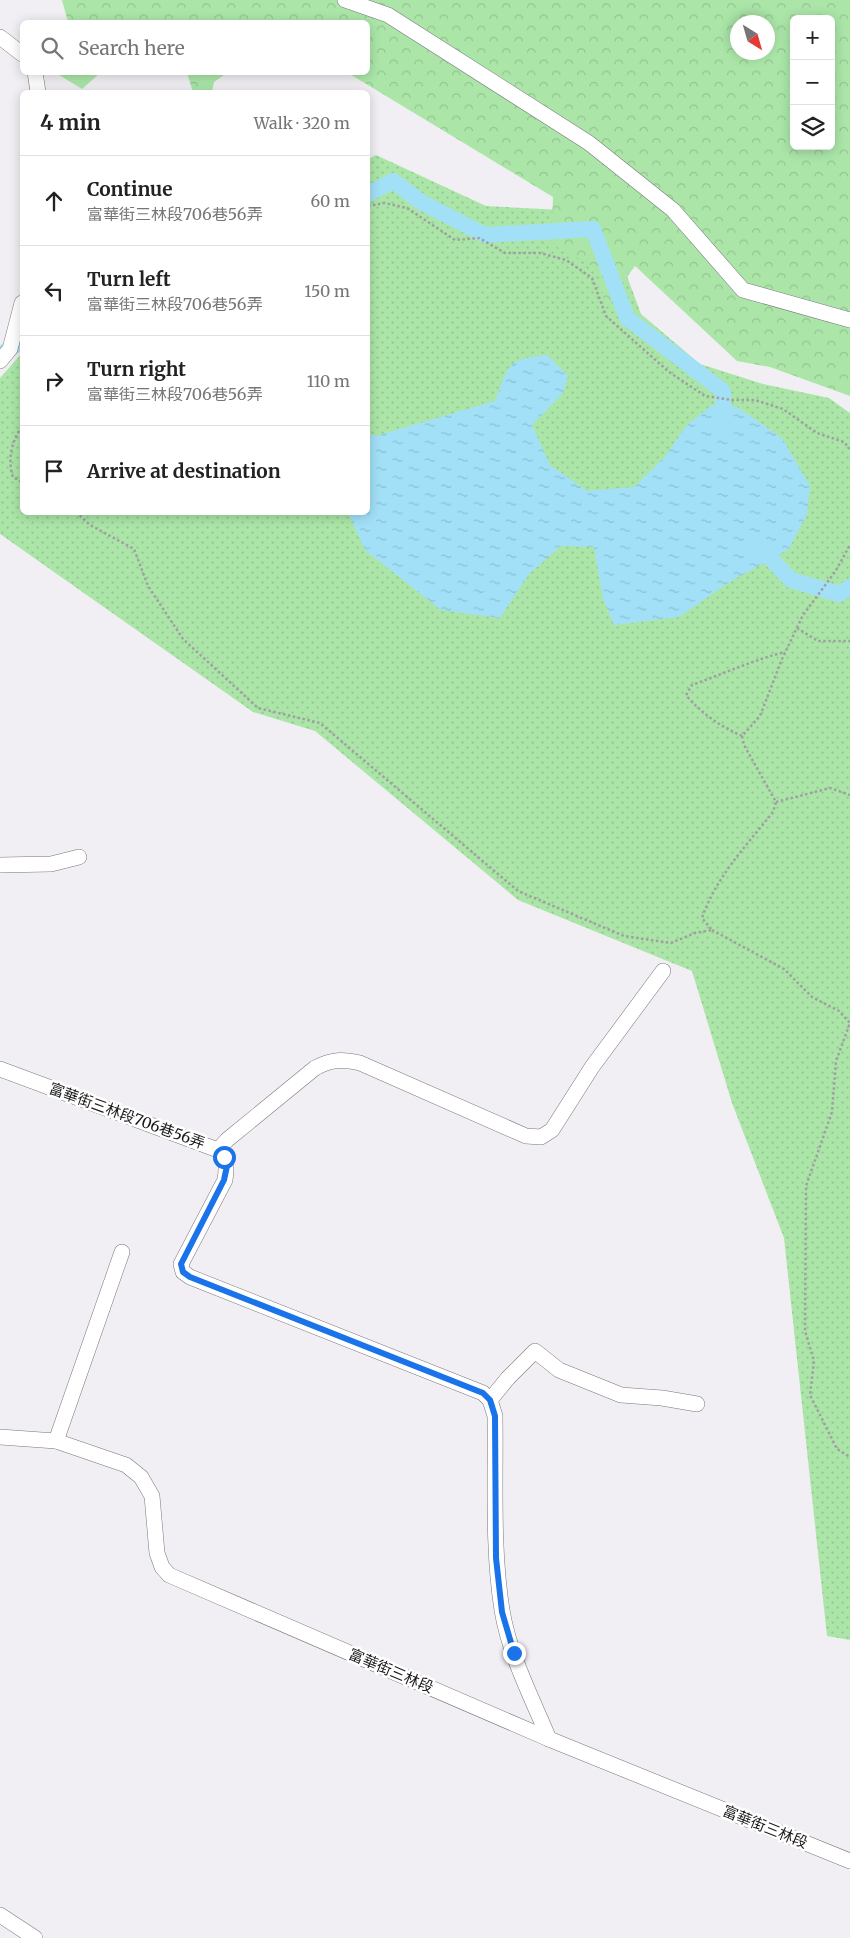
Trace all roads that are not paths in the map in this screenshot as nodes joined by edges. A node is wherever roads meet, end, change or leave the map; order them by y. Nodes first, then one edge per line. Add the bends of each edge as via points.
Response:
1 (346, 0) edge
2 (0, 37) edge
3 (20, 52) edge
4 (35, 75) edge
5 (38, 90) edge
6 (20, 311) edge
7 (850, 320) edge
8 (0, 361) edge
9 (79, 857) dead end
10 (0, 865) edge
11 (663, 971) dead end
12 (0, 1069) edge
13 (218, 1150) junction
14 (122, 1252) dead end
15 (490, 1400) junction
16 (698, 1404) dead end
17 (0, 1437) edge
18 (56, 1441) junction
19 (549, 1739) junction
20 (850, 1861) edge
21 (0, 1914) edge
22 (35, 1938) edge

1 - 7 street via 388,15 589,143 673,210 743,290
2 - 3 street
4 - 5 street
6 - 8 street via 10,349
9 - 10 street via 51,864
11 - 13 street via 592,1067 552,1130 541,1136 526,1136 360,1063 342,1059 315,1068
12 - 13 street, 富華街三林段706巷56弄
13 - 15 street, 富華街三林段706巷56弄 via 227,1166 224,1180 181,1264 183,1272 483,1393
14 - 18 street
15 - 16 street via 535,1352 559,1370 621,1395
15 - 19 street via 495,1416 496,1558 502,1612 514,1653
17 - 18 street, 富華街三林段
18 - 19 street, 富華街三林段 via 126,1465 141,1477 152,1496 157,1553 162,1568 169,1575
19 - 20 street, 富華街三林段
21 - 22 street

